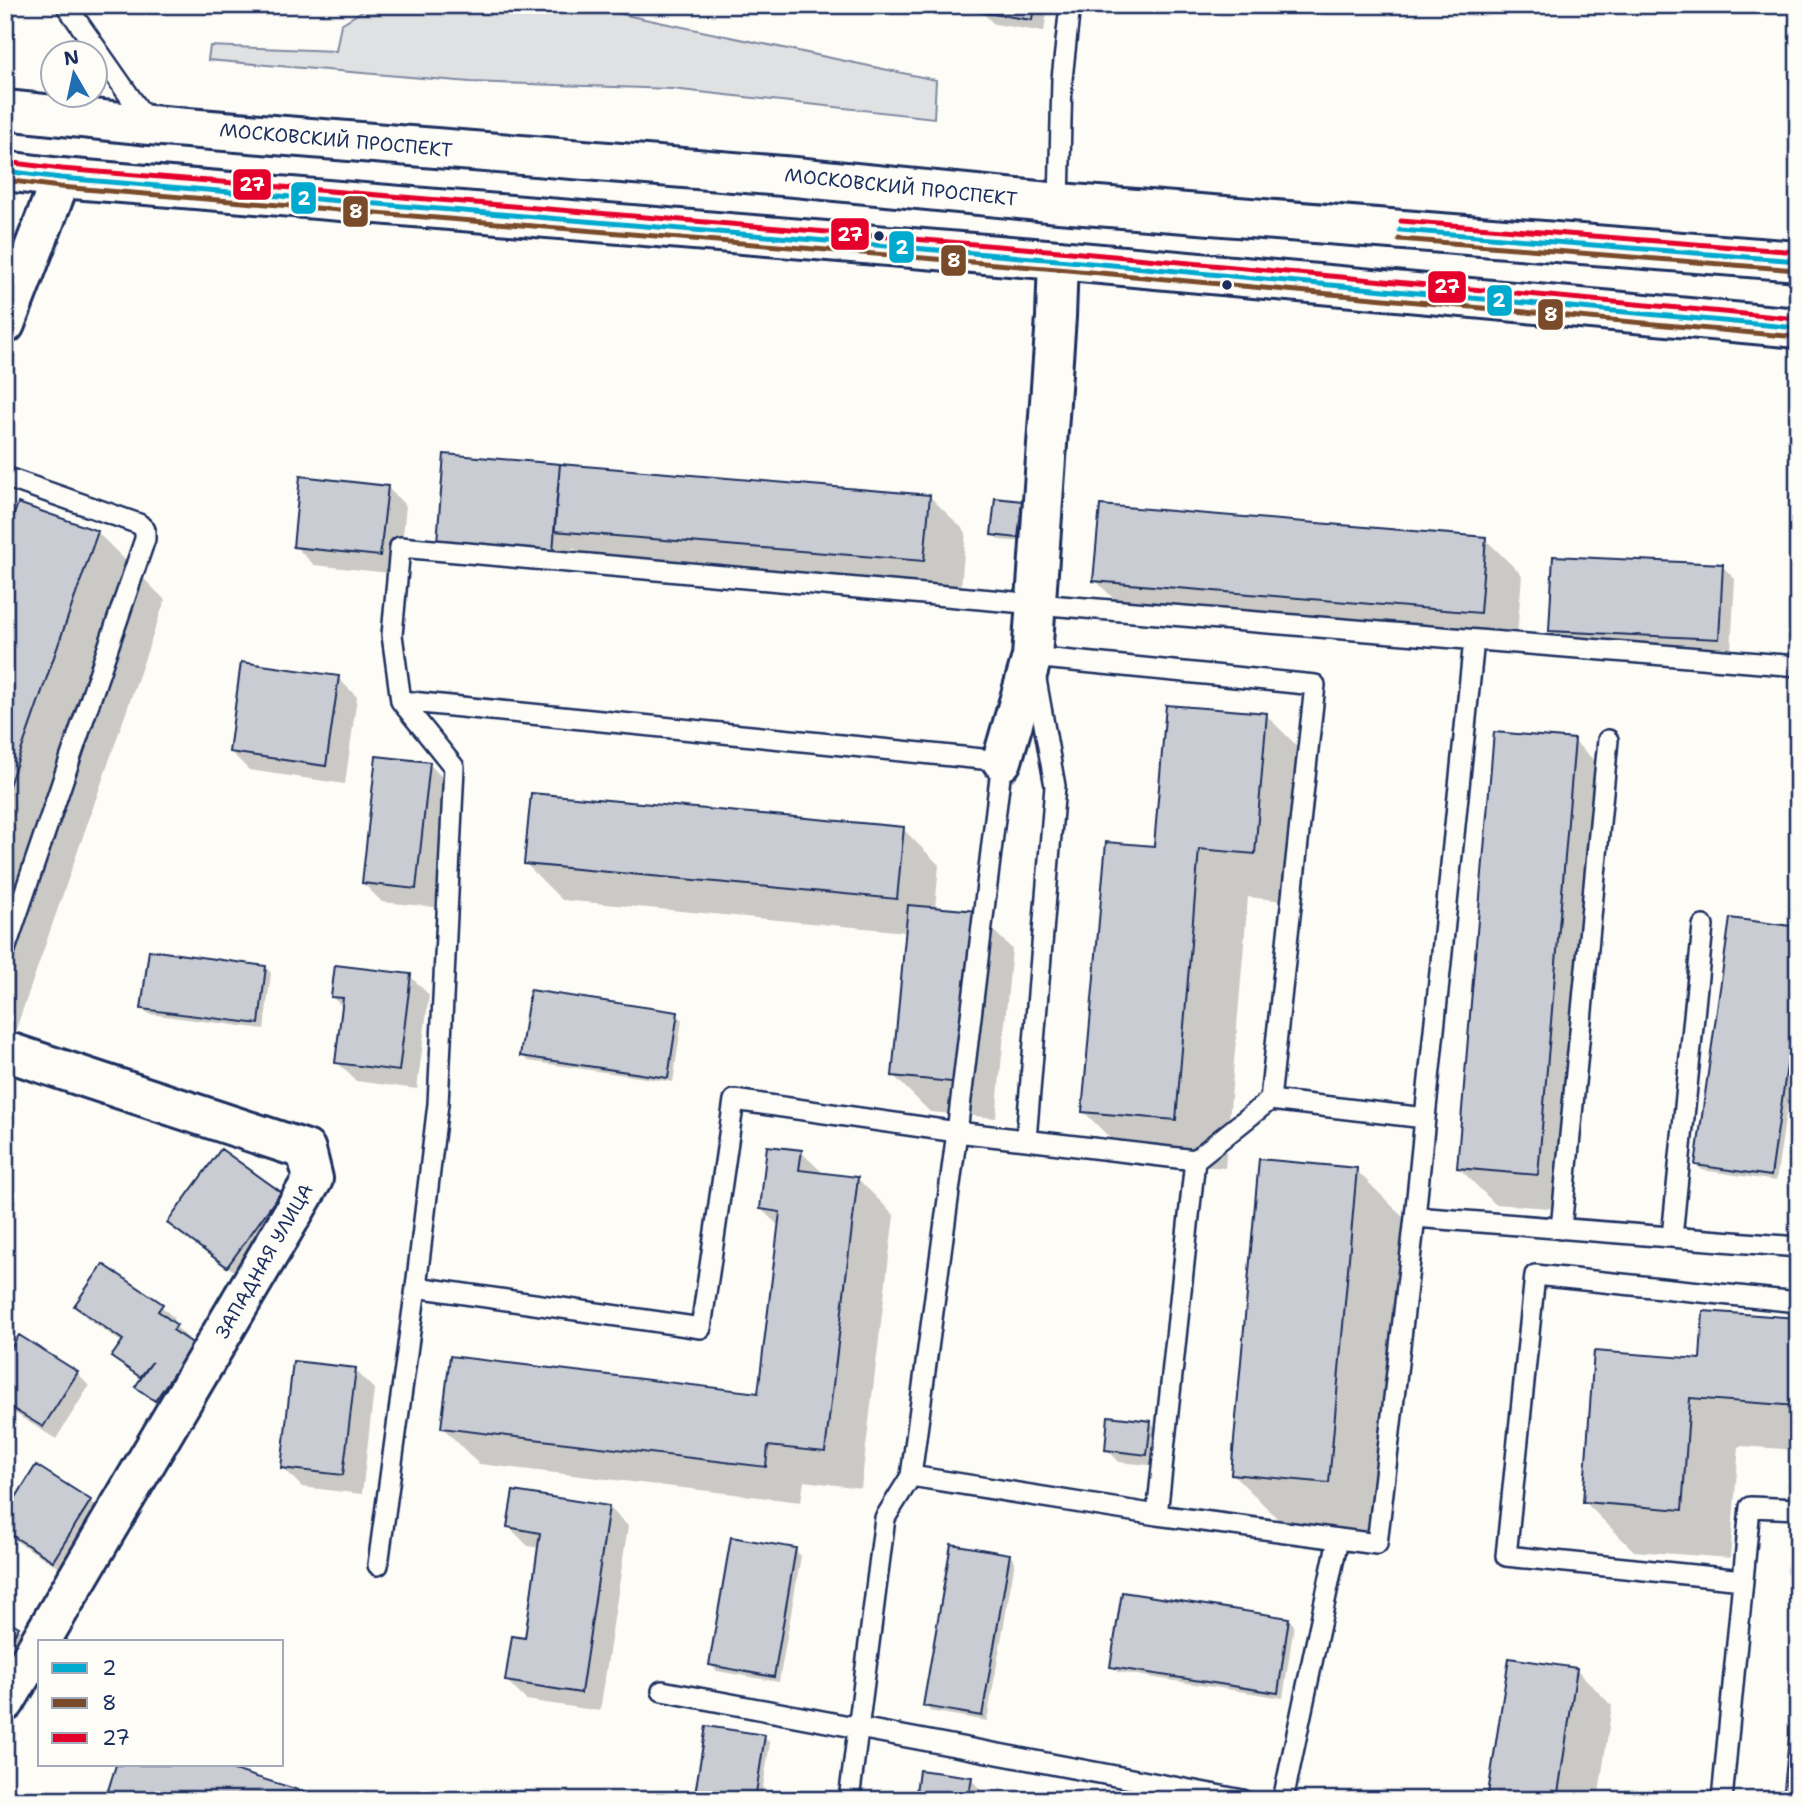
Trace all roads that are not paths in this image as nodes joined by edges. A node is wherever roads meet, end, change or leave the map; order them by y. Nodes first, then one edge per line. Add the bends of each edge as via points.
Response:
1 (66, 5) edge
2 (1070, 5) edge
3 (5, 110) edge
4 (150, 125) junction
5 (5, 172) edge
6 (61, 178) junction
7 (1059, 203) junction
8 (1058, 260) junction
9 (1798, 261) edge
10 (5, 324) edge
11 (1798, 328) edge
12 (5, 477) edge
13 (1036, 604) junction
14 (1474, 639) junction
15 (1032, 657) junction
16 (1798, 666) edge
17 (401, 701) junction
18 (1608, 740) dead end
19 (1002, 761) junction
20 (1703, 926) dead end
21 (5, 950) edge
22 (5, 1051) edge
23 (1270, 1100) junction
24 (1425, 1118) junction
25 (957, 1132) junction
26 (1026, 1140) junction
27 (1195, 1160) junction
28 (1415, 1217) junction
29 (1561, 1229) junction
30 (1672, 1237) junction
31 (1798, 1247) edge
32 (416, 1287) junction
33 (1798, 1302) edge
34 (911, 1476) junction
35 (1798, 1509) edge
36 (1157, 1515) junction
37 (1339, 1539) junction
38 (378, 1565) dead end
39 (1743, 1580) junction
40 (41, 1640) edge
41 (38, 1645) edge
42 (662, 1691) dead end
43 (5, 1702) edge
44 (859, 1728) junction
45 (849, 1800) edge
46 (1243, 1800) edge
47 (1283, 1800) edge
48 (1722, 1800) edge

1 - 4 lane
2 - 7 lane via 1062,79
3 - 4 main road, МОСКОВСКИЙ ПРОСПЕКТ
4 - 7 main road, МОСКОВСКИЙ ПРОСПЕКТ
5 - 6 main road
6 - 8 main road
6 - 10 main road
7 - 9 main road, МОСКОВСКИЙ ПРОСПЕКТ
8 - 11 main road
8 - 13 main road
12 - 21 lane via 139,524 145,539
13 - 14 lane
13 - 15 main road
13 - 17 lane via 400,547 392,635
14 - 16 lane
14 - 24 lane
15 - 19 main road
15 - 23 lane via 1315,685
15 - 26 lane via 1055,786
17 - 19 lane
17 - 32 lane via 454,766 438,1104
18 - 29 lane
19 - 25 lane
20 - 30 lane
22 - 40 main road, ЗАПАДНАЯ УЛИЦА via 306,1150 313,1179
23 - 24 lane
23 - 27 lane
24 - 28 lane
25 - 26 lane
25 - 32 lane via 734,1100 701,1328
25 - 34 lane
26 - 27 lane
27 - 36 lane
28 - 29 lane
28 - 37 lane via 1377,1544
29 - 30 lane
30 - 31 lane
32 - 38 lane
33 - 39 lane via 1535,1275 1506,1556
34 - 36 lane
34 - 44 lane via 885,1518
35 - 39 lane via 1750,1507
36 - 37 lane
37 - 47 lane
39 - 48 lane
41 - 43 main road, ЗАПАДНАЯ УЛИЦА
42 - 44 lane
44 - 45 lane
44 - 46 lane

